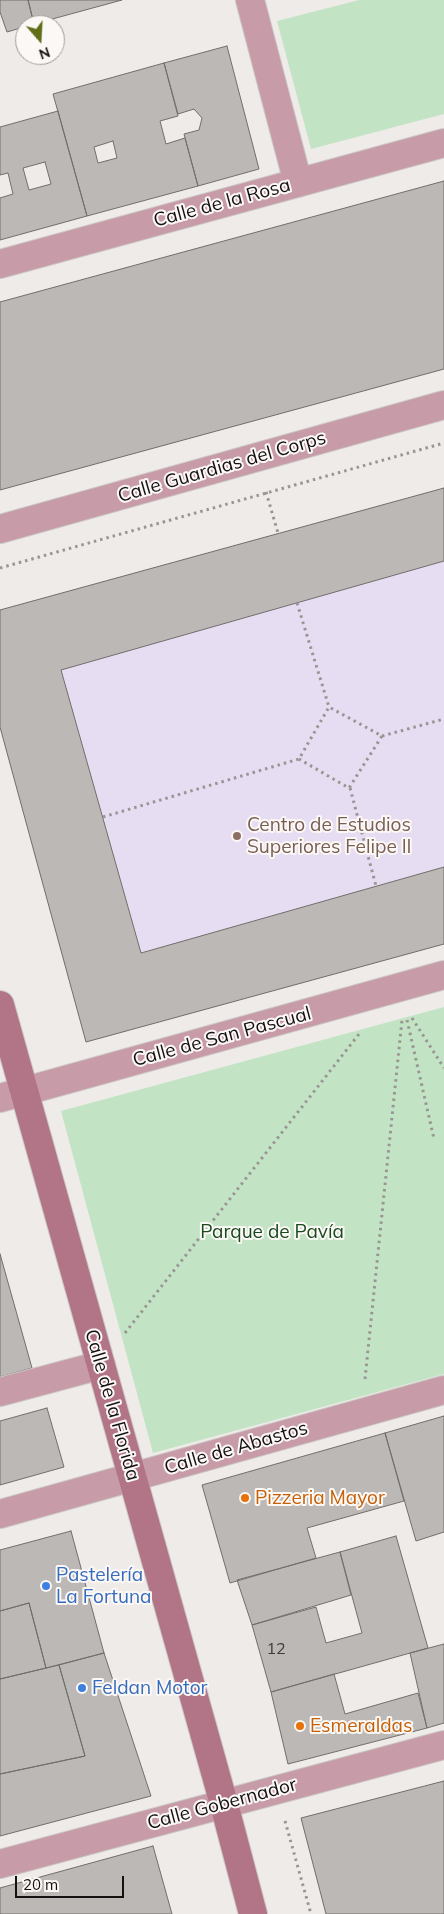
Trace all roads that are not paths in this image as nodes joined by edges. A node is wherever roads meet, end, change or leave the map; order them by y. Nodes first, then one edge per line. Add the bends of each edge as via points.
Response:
1 (250, 0) edge
2 (444, 144) edge
3 (298, 183) junction
4 (0, 264) edge
5 (444, 405) edge
6 (0, 529) edge
7 (444, 975) edge
8 (0, 1005) edge
9 (12, 1095) edge
10 (101, 1365) junction
11 (444, 1390) edge
12 (0, 1392) edge
13 (132, 1477) junction
14 (0, 1514) edge
15 (444, 1745) edge
16 (224, 1804) junction
17 (0, 1864) edge
18 (253, 1914) edge

1 - 3 street
2 - 3 street, Calle de la Rosa
3 - 4 street, Calle de la Rosa
5 - 6 street, Calle Guardias del Corps
7 - 9 street, Calle de San Pascual
8 - 9 main road, Calle de la Florida
9 - 10 main road, Calle de la Florida
10 - 12 street
10 - 13 main road, Calle de la Florida
11 - 13 street, Calle de Abastos
13 - 14 street, Calle de Abastos
13 - 16 main road, Calle de la Florida
15 - 16 street, Calle Gobernador
16 - 17 street, Calle Gobernador
16 - 18 main road, Calle de la Florida

